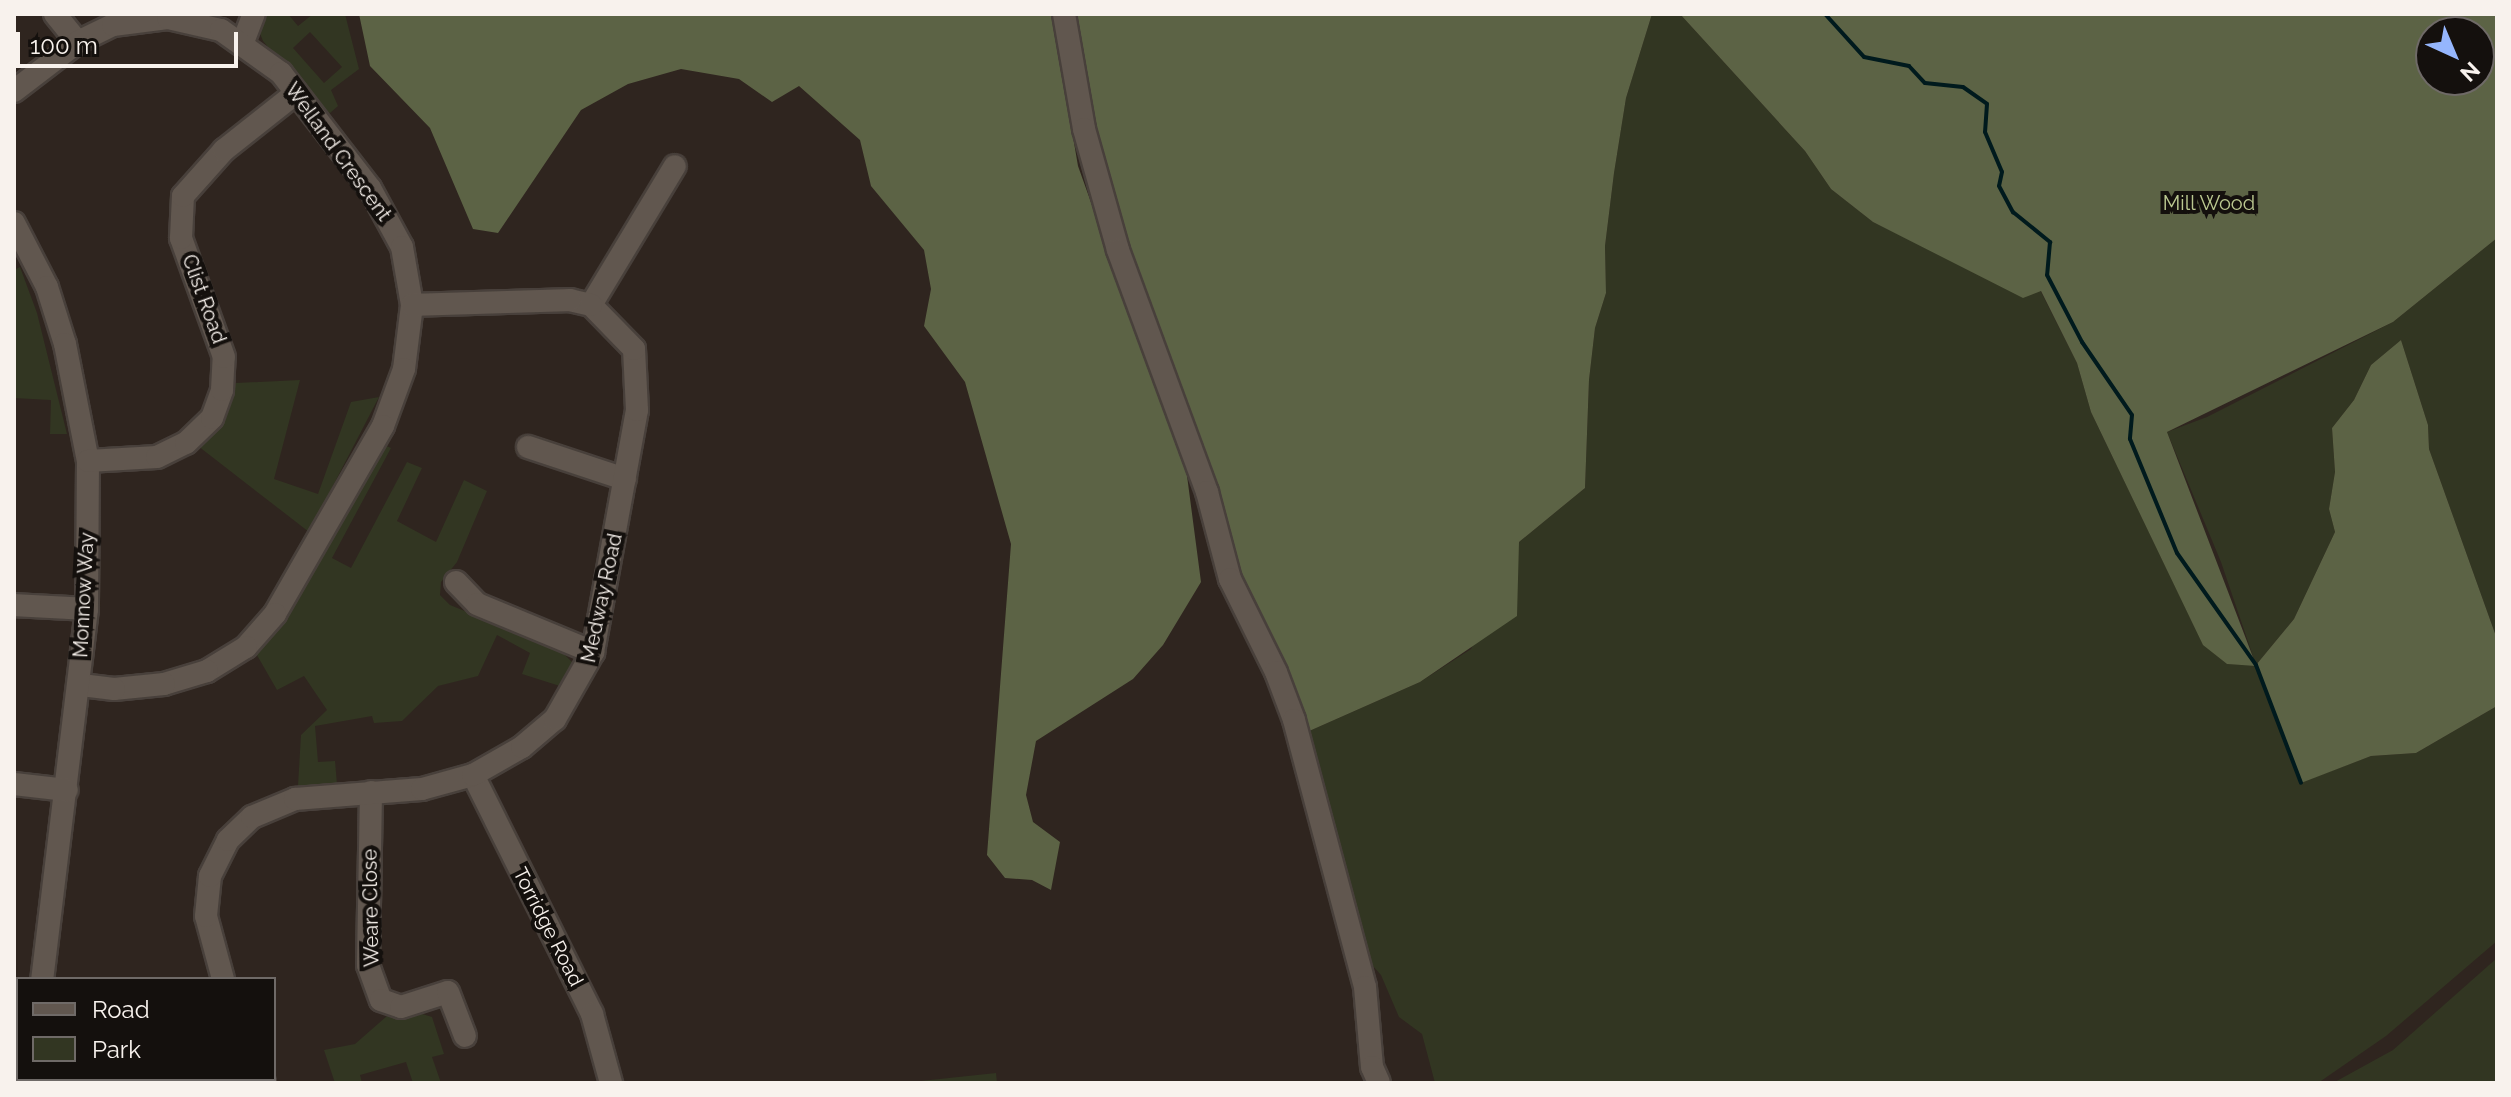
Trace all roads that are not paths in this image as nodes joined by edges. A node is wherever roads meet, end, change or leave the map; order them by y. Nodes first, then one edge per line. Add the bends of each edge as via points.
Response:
1 (55, 14) edge
2 (254, 14) edge
3 (1064, 14) edge
4 (78, 42) junction
5 (243, 42) junction
6 (14, 91) edge
7 (296, 93) junction
8 (675, 166) dead end
9 (14, 223) edge
10 (412, 305) junction
11 (591, 305) junction
12 (528, 447) dead end
13 (88, 461) junction
14 (625, 479) junction
15 (456, 582) dead end
16 (14, 605) edge
17 (87, 609) junction
18 (593, 652) junction
19 (79, 685) junction
20 (473, 775) junction
21 (14, 784) edge
22 (67, 790) junction
23 (371, 792) junction
24 (42, 977) edge
25 (222, 977) edge
26 (465, 1036) dead end
27 (611, 1083) edge
28 (1379, 1083) edge

1 - 4 street
2 - 5 street
3 - 28 street via 1084,129 1118,250 1207,492 1230,579 1294,720 1365,987 1372,1067
4 - 5 street, Welland Crescent via 113,25 168,18 199,21
4 - 6 street, Welland Crescent
5 - 7 street, Welland Crescent
7 - 10 street, Welland Crescent via 390,221 402,247
7 - 13 street, Clist Road via 224,150 183,196 181,238 224,357 222,390 212,418 186,443 157,457
8 - 11 street
9 - 13 street, Monnow Way via 47,287 61,330
10 - 11 street via 570,300
10 - 19 street, Welland Crescent via 404,369 383,426 275,614 246,647 207,671 164,684 114,689
11 - 14 street, Medway Road via 625,335 639,367
12 - 14 street
13 - 17 street, Monnow Way
14 - 18 street, Medway Road
15 - 18 street via 477,604
16 - 17 street
17 - 19 street, Monnow Way
18 - 20 street, Medway Road via 555,719 522,747
19 - 22 street, Monnow Way
20 - 23 street, Medway Road via 422,789
20 - 27 street, Torridge Road via 592,1014
21 - 22 street
22 - 24 street, Monnow Way
23 - 25 street, Medway Road via 272,805 228,840 210,876 206,916
23 - 26 street, Weare Close via 368,965 381,1000 401,1007 448,992

